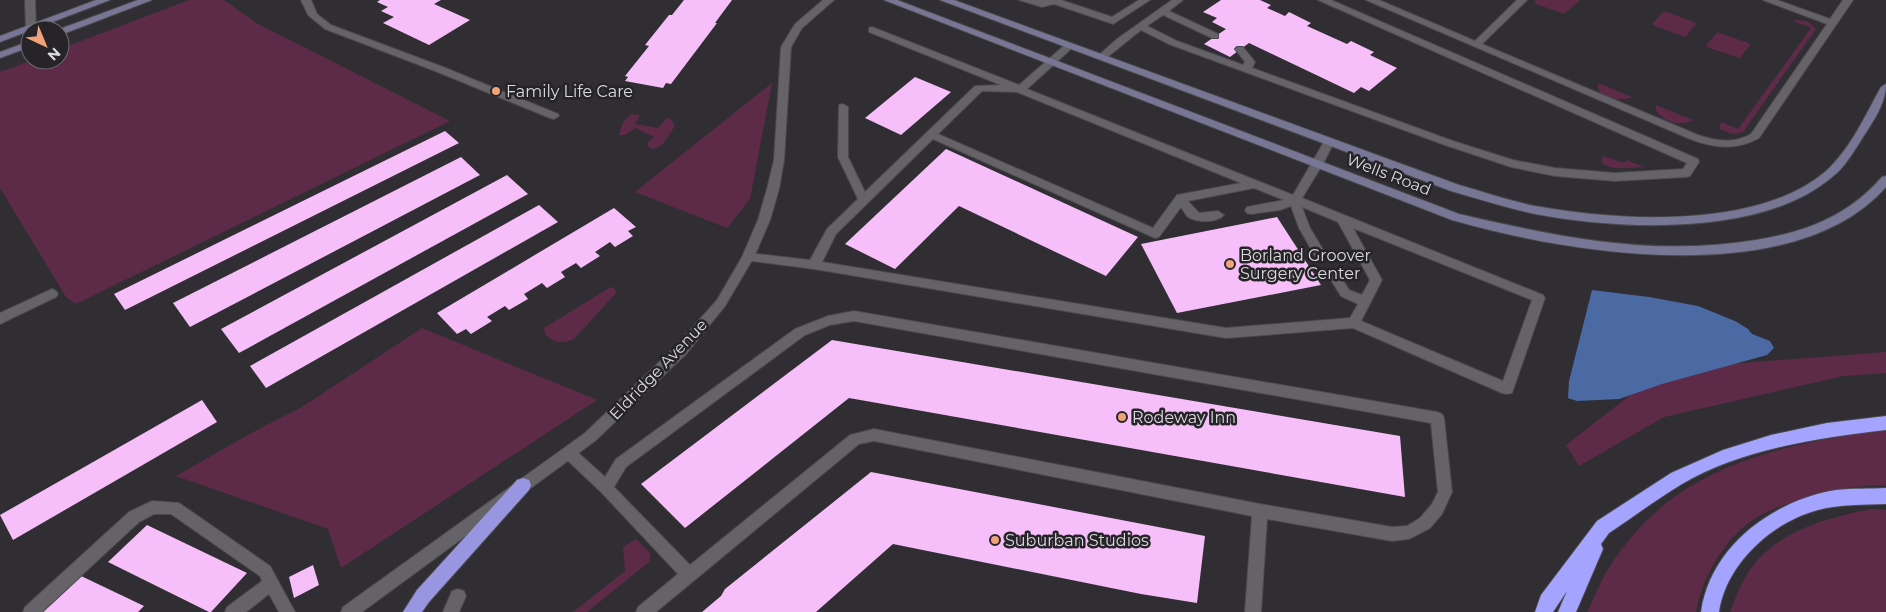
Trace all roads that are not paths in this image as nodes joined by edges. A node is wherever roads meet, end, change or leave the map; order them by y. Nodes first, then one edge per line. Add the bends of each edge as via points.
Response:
1 (30, 0) edge
2 (105, 0) edge
3 (146, 0) edge
4 (306, 0) edge
5 (829, 0) edge
6 (888, 0) edge
7 (945, 0) edge
8 (1024, 0) edge
9 (1145, 0) edge
10 (1178, 0) edge
11 (1323, 0) edge
12 (1371, 0) edge
13 (1522, 0) edge
14 (1768, 0) edge
15 (1848, 0) edge
16 (1055, 1) edge
17 (1162, 11) junction
18 (31, 20) edge
19 (54, 20) edge
20 (1832, 23) junction
21 (1140, 26) junction
22 (70, 28) edge
23 (872, 30) dead end
24 (20, 33) edge
25 (1215, 36) dead end
26 (0, 39) edge
27 (1476, 45) junction
28 (1069, 46) junction
29 (20, 48) edge
30 (1240, 49) dead end
31 (0, 55) edge
32 (1102, 57) junction
33 (1050, 62) junction
34 (1246, 69) junction
35 (1021, 88) junction
36 (1886, 88) edge
37 (843, 107) dead end
38 (554, 116) dead end
39 (932, 135) junction
40 (1329, 142) junction
41 (1318, 164) junction
42 (1886, 180) edge
43 (1254, 184) junction
44 (1181, 198) junction
45 (864, 200) junction
46 (1295, 200) junction
47 (1251, 210) dead end
48 (1218, 215) dead end
49 (1342, 219) junction
50 (1319, 253) dead end
51 (748, 257) junction
52 (814, 265) junction
53 (1335, 277) dead end
54 (52, 294) dead end
55 (1364, 302) junction
56 (0, 319) edge
57 (1354, 323) junction
58 (1886, 423) edge
59 (569, 453) junction
60 (523, 485) junction
61 (606, 488) junction
62 (1886, 496) edge
63 (1260, 511) junction
64 (1603, 526) junction
65 (689, 575) junction
66 (272, 583) junction
67 (458, 596) dead end
68 (31, 612) edge
69 (233, 612) edge
70 (287, 612) edge
71 (349, 612) edge
72 (412, 612) edge
73 (450, 612) edge
74 (644, 612) edge
75 (1253, 612) edge
76 (1544, 612) edge
77 (1567, 612) edge
78 (1710, 612) edge

1 - 18 street
2 - 19 main road
3 - 22 main road
4 - 38 street via 314,17 328,27
5 - 51 street, Eldridge Avenue via 804,20 786,46 779,160 764,220
6 - 33 main road, Wells Road
7 - 28 main road, Wells Road
8 - 16 street via 1042,4
9 - 16 street via 1113,21
10 - 17 street
11 - 34 street via 1694,162 1686,173 1616,177 1555,172 1511,164
12 - 27 street
13 - 27 street
14 - 20 street
15 - 20 street
17 - 21 street
17 - 25 street
20 - 27 street via 1755,136 1736,144 1708,142 1694,137
21 - 32 street
21 - 34 street via 1174,43
23 - 35 street
24 - 26 main road
28 - 32 main road, Wells Road
28 - 33 street
29 - 31 main road
30 - 34 street via 1249,58
32 - 40 main road, Wells Road
33 - 35 street
33 - 41 main road, Wells Road
35 - 39 street via 979,88
35 - 43 street
36 - 40 main road, Wells Road via 1850,148 1828,175 1795,195 1760,208 1670,222 1619,220 1535,210 1455,188
37 - 45 street via 843,157
39 - 44 street via 1155,234
39 - 45 street
40 - 41 street
41 - 42 main road, Wells Road via 1456,217 1544,238 1645,252 1708,251 1768,243 1801,234 1837,221 1873,196
41 - 46 street
43 - 44 street
43 - 46 street
44 - 48 street via 1196,217
45 - 52 street via 832,232
46 - 47 street via 1280,206
46 - 49 street
46 - 50 street via 1305,232
49 - 55 street via 1376,280
49 - 57 street via 1540,298 1507,389
51 - 52 street
51 - 59 street, Eldridge Avenue via 721,303 681,350
52 - 57 street via 1226,333
53 - 55 street via 1345,293
54 - 56 street
55 - 57 street
58 - 64 highway via 1818,432 1729,455 1677,478
59 - 60 street, Eldridge Avenue
59 - 61 street
60 - 71 street, Eldridge Avenue
60 - 72 highway
61 - 63 street via 620,463 800,332 828,321 854,316 1438,418 1445,492 1438,509 1425,523 1409,532 1392,534
61 - 65 street
62 - 78 highway via 1836,498 1803,507 1774,520 1749,540 1728,565 1714,590
63 - 65 street via 874,434 855,439
63 - 75 street
64 - 76 highway via 1548,601
64 - 77 highway
65 - 74 street
66 - 68 street via 265,571 174,508 152,507 134,517
66 - 69 street
66 - 70 street
67 - 73 street

